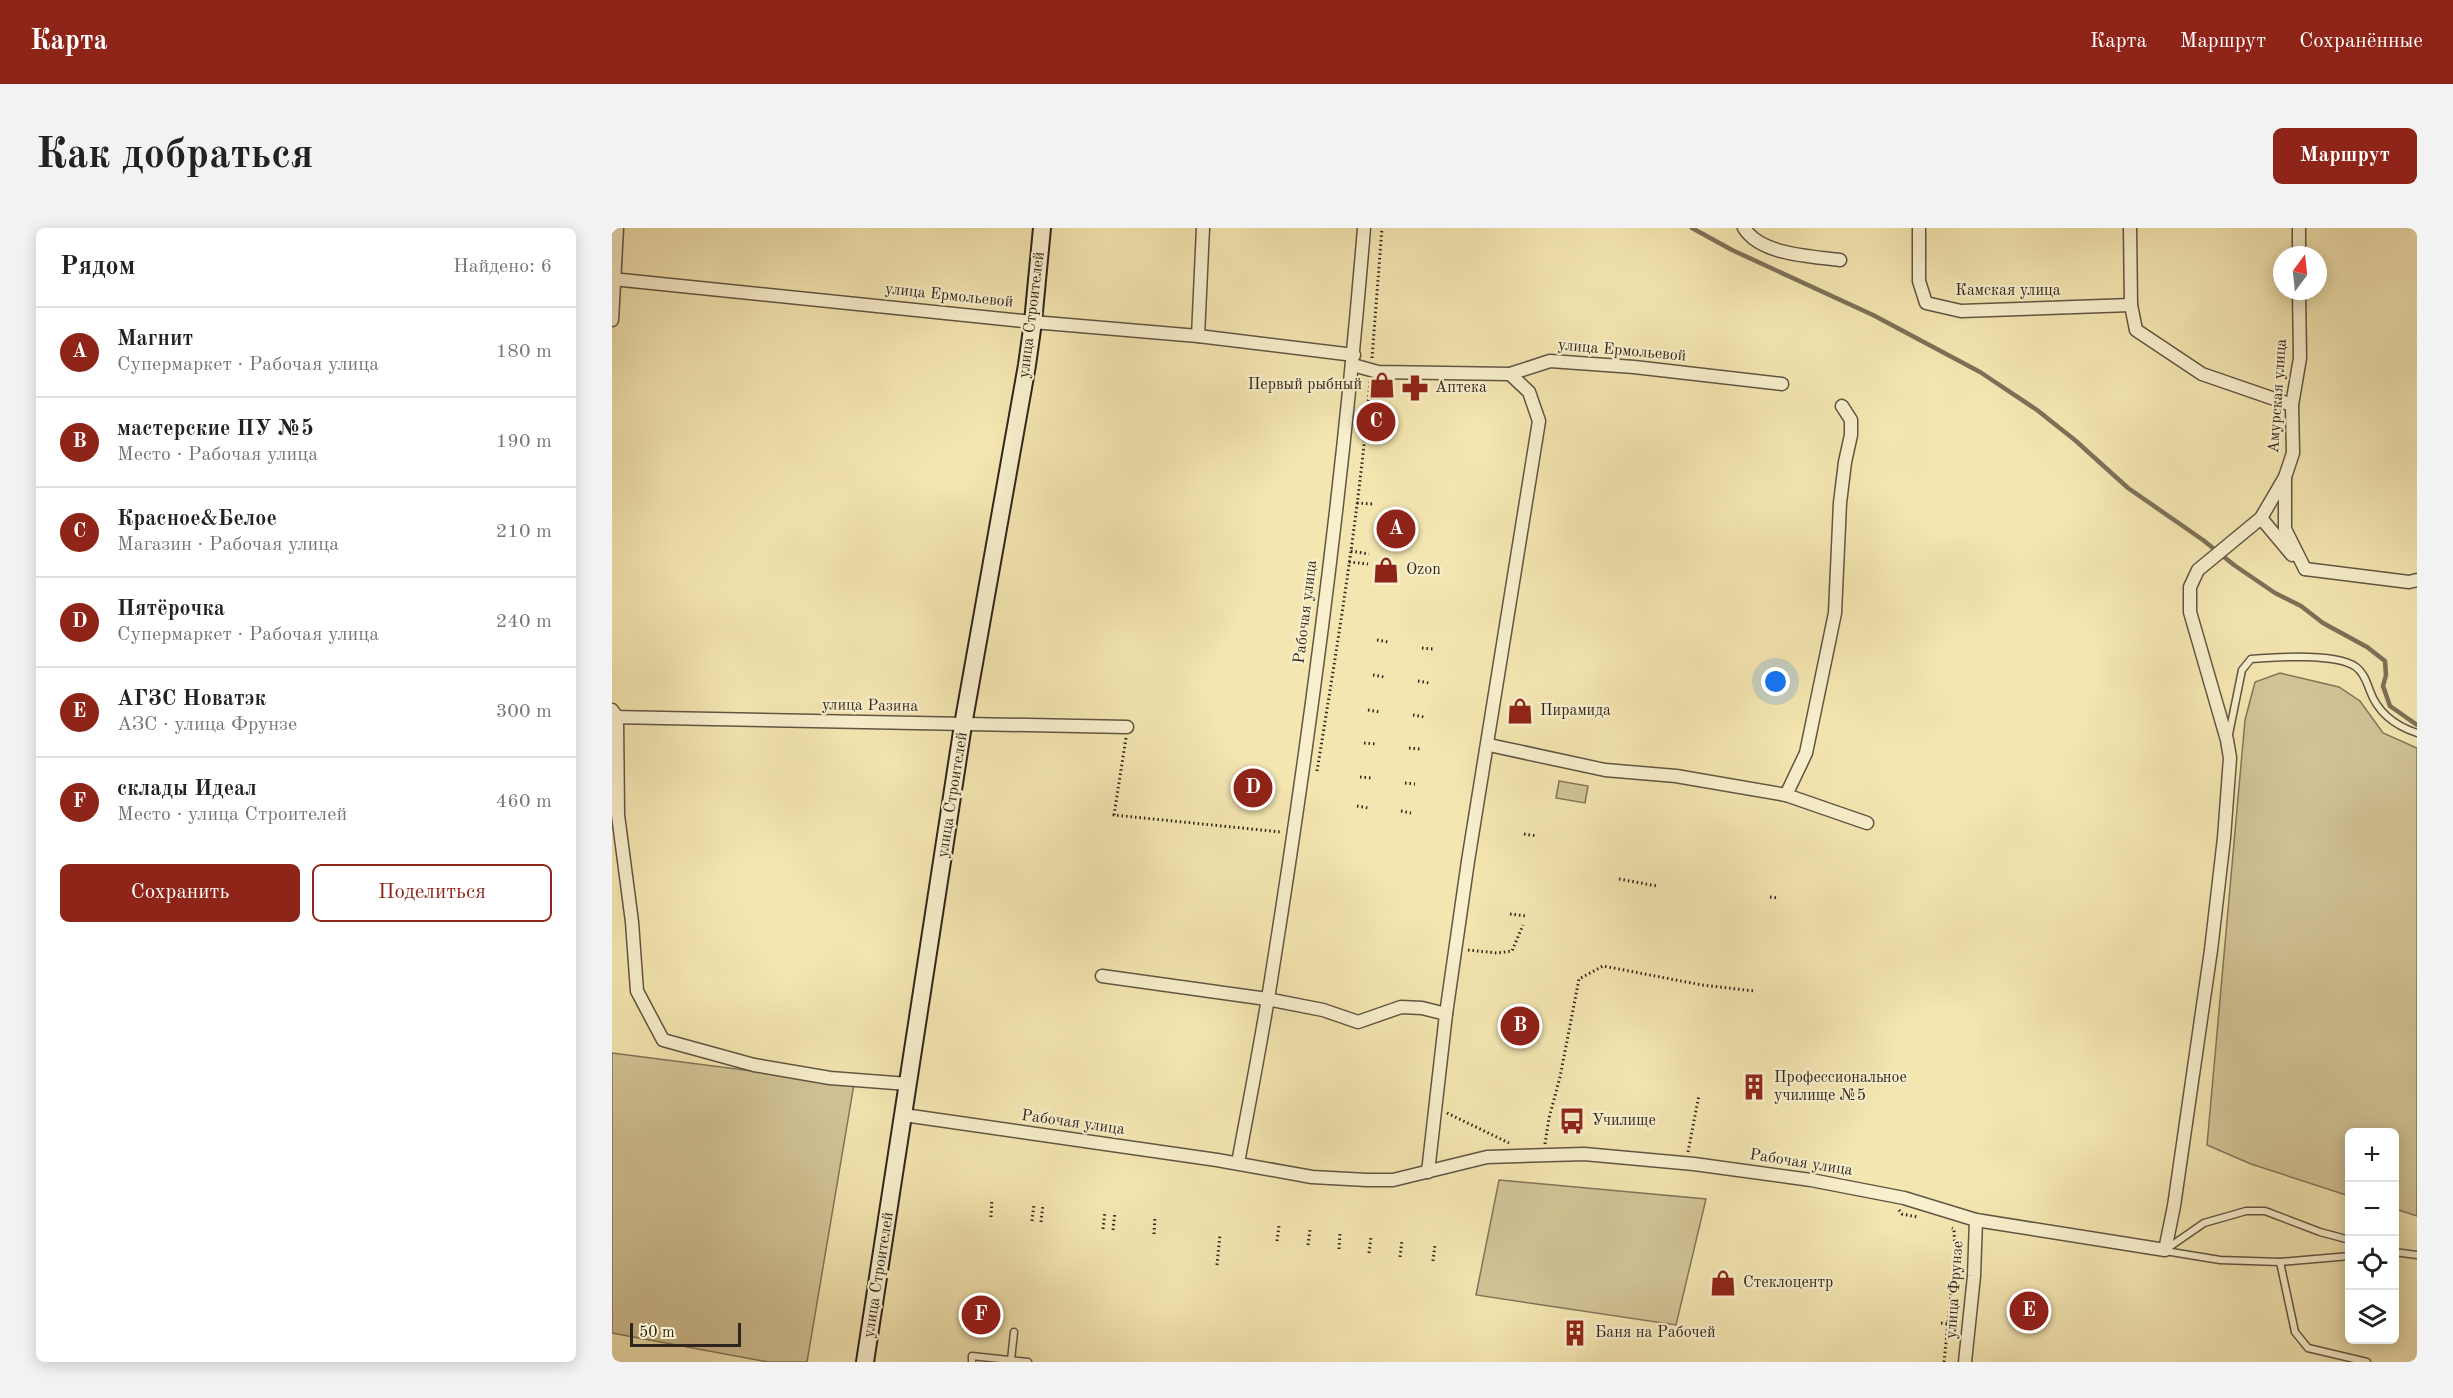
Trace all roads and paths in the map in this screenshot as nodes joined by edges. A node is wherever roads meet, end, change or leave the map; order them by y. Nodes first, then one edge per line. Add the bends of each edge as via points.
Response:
1 (617, 228) edge
2 (1042, 228) edge
3 (1203, 228) edge
4 (1364, 228) edge
5 (1382, 228) edge
6 (1744, 228) edge
7 (1919, 228) edge
8 (2130, 228) edge
9 (2299, 228) edge
10 (2299, 246) edge
11 (1840, 260) dead end
12 (614, 280) edge
13 (2299, 300) edge
14 (2131, 305) junction
15 (612, 320) edge
16 (1033, 322) junction
17 (1198, 336) junction
18 (1353, 360) junction
19 (1371, 370) junction
20 (1510, 374) junction
21 (1782, 384) dead end
22 (2292, 405) junction
23 (1842, 406) dead end
24 (2285, 477) junction
25 (1357, 503) junction
26 (1373, 504) dead end
27 (2261, 518) junction
28 (1351, 551) junction
29 (1369, 554) dead end
30 (1349, 562) junction
31 (1368, 564) dead end
32 (2305, 569) junction
33 (2414, 582) edge
34 (1377, 640) dead end
35 (1388, 642) dead end
36 (1422, 648) dead end
37 (1433, 649) dead end
38 (1373, 675) dead end
39 (1384, 676) dead end
40 (1418, 681) dead end
41 (1429, 682) dead end
42 (1368, 710) dead end
43 (1380, 712) dead end
44 (614, 715) edge
45 (1413, 715) dead end
46 (1424, 717) dead end
47 (963, 725) junction
48 (1127, 727) joint
49 (2417, 733) edge
50 (2227, 740) junction
51 (1364, 743) dead end
52 (1376, 744) dead end
53 (1489, 745) junction
54 (1409, 748) dead end
55 (1420, 749) dead end
56 (1317, 777) dead end
57 (1360, 777) dead end
58 (1372, 778) dead end
59 (1405, 783) dead end
60 (1415, 784) dead end
61 (1786, 795) junction
62 (1357, 806) dead end
63 (1368, 808) dead end
64 (1401, 811) dead end
65 (1411, 813) dead end
66 (1867, 823) dead end
67 (1293, 833) junction
68 (1524, 834) dead end
69 (1537, 836) dead end
70 (1618, 879) dead end
71 (1657, 886) dead end
72 (1770, 897) dead end
73 (1779, 898) dead end
74 (1510, 914) dead end
75 (1526, 915) dead end
76 (1524, 925) dead end
77 (1457, 949) junction
78 (1102, 976) dead end
79 (1754, 991) dead end
80 (1267, 999) junction
81 (1446, 1014) junction
82 (908, 1083) junction
83 (1699, 1095) dead end
84 (1434, 1107) junction
85 (904, 1115) junction
86 (1540, 1155) junction
87 (1686, 1163) junction
88 (1238, 1164) junction
89 (1428, 1172) junction
90 (1889, 1195) junction
91 (992, 1199) dead end
92 (1034, 1204) dead end
93 (1043, 1204) dead end
94 (1105, 1211) dead end
95 (1115, 1212) dead end
96 (1155, 1216) dead end
97 (990, 1217) dead end
98 (1921, 1218) dead end
99 (1976, 1220) junction
100 (1032, 1221) dead end
101 (1041, 1222) dead end
102 (1947, 1225) dead end
103 (1279, 1226) dead end
104 (1103, 1229) dead end
105 (1113, 1230) dead end
106 (1310, 1230) dead end
107 (1340, 1233) dead end
108 (1154, 1234) dead end
109 (1220, 1234) dead end
110 (1371, 1237) dead end
111 (2345, 1239) edge
112 (1402, 1240) dead end
113 (1277, 1241) dead end
114 (1435, 1244) dead end
115 (1308, 1245) dead end
116 (1339, 1249) dead end
117 (2165, 1250) junction
118 (2399, 1252) edge
119 (1369, 1253) dead end
120 (2417, 1255) edge
121 (2345, 1256) edge
122 (1401, 1257) dead end
123 (1433, 1261) dead end
124 (2280, 1262) junction
125 (1217, 1265) dead end
126 (1941, 1323) dead end
127 (1948, 1324) junction
128 (1014, 1332) dead end
129 (1011, 1360) junction
130 (865, 1362) edge
131 (972, 1362) edge
132 (1028, 1362) edge
133 (1944, 1362) edge
134 (1965, 1362) edge
135 (2367, 1362) edge

1 - 12 street
2 - 16 street, улица Строителей
3 - 17 street
4 - 18 street, Рабочая улица
5 - 19 path
6 - 11 street via 1750,238 1791,254
7 - 14 street, Камская улица via 1919,281 1926,303 1961,311
8 - 14 street
9 - 10 street
12 - 15 street
12 - 16 street, улица Ермольевой
13 - 22 street, Амурская улица via 2300,358
14 - 22 street via 2136,330 2202,374
16 - 17 street, улица Ермольевой
16 - 47 street, улица Строителей
17 - 18 street, улица Ермольевой
18 - 19 street, улица Ермольевой
18 - 67 street, Рабочая улица
19 - 20 street, улица Ермольевой
19 - 25 path
20 - 21 street, улица Ермольевой via 1550,361
20 - 53 street via 1529,392 1539,421
22 - 24 street, Амурская улица via 2294,453
23 - 61 street via 1851,420 1851,435 1840,503 1834,613 1806,753
24 - 27 street
24 - 32 street, Амурская улица via 2285,528
25 - 26 path
25 - 28 path
27 - 32 street
27 - 50 street via 2198,570 2190,587 2190,612
28 - 29 path
28 - 30 path
30 - 31 path
30 - 56 path
32 - 33 street
34 - 35 path
36 - 37 path
38 - 39 path
40 - 41 path
42 - 43 path
44 - 47 street, улица Разина
44 - 82 street via 618,814 637,991 663,1040 754,1065 830,1078
45 - 46 path
47 - 48 street, улица Разина
47 - 82 street, улица Строителей
48 - 67 path via 1114,815
49 - 50 lane via 2392,723 2358,669 2341,660 2293,656 2251,659 2242,670
50 - 117 street via 2230,758 2225,826 2211,950
51 - 52 path
53 - 61 street via 1605,770 1676,776
53 - 77 street
54 - 55 path
57 - 58 path
59 - 60 path
61 - 66 street
62 - 63 path
64 - 65 path
67 - 80 street, Рабочая улица
68 - 69 path
70 - 71 path
72 - 73 path
74 - 75 path
76 - 77 path via 1512,951
77 - 81 street
78 - 80 street
79 - 86 path via 1603,966 1579,979
80 - 81 street via 1323,1010 1358,1022 1401,1007
80 - 88 street, Рабочая улица
81 - 84 street
82 - 85 street, улица Строителей
83 - 87 path
84 - 86 path
84 - 89 street
85 - 88 street, Рабочая улица
85 - 130 street, улица Строителей
86 - 87 street, Рабочая улица via 1584,1154
86 - 89 street, Рабочая улица via 1487,1157
87 - 90 street, Рабочая улица
88 - 89 street, Рабочая улица via 1312,1177 1367,1180 1393,1180
90 - 98 path via 1902,1214
90 - 99 street, Рабочая улица
91 - 97 path
92 - 100 path
93 - 101 path
94 - 104 path
95 - 105 path
96 - 108 path
99 - 117 street, Рабочая улица
99 - 134 street, улица Фрунзе
102 - 127 path via 1954,1229 1955,1254
103 - 113 path
106 - 115 path
107 - 116 path
109 - 125 path
110 - 119 path
111 - 117 lane via 2265,1211 2246,1211 2204,1223
112 - 122 path
114 - 123 path
117 - 124 lane via 2220,1260
118 - 120 lane
121 - 124 lane
124 - 135 lane via 2295,1332 2308,1348
126 - 127 path
127 - 133 path
128 - 129 lane
129 - 131 lane via 972,1356
129 - 132 lane

